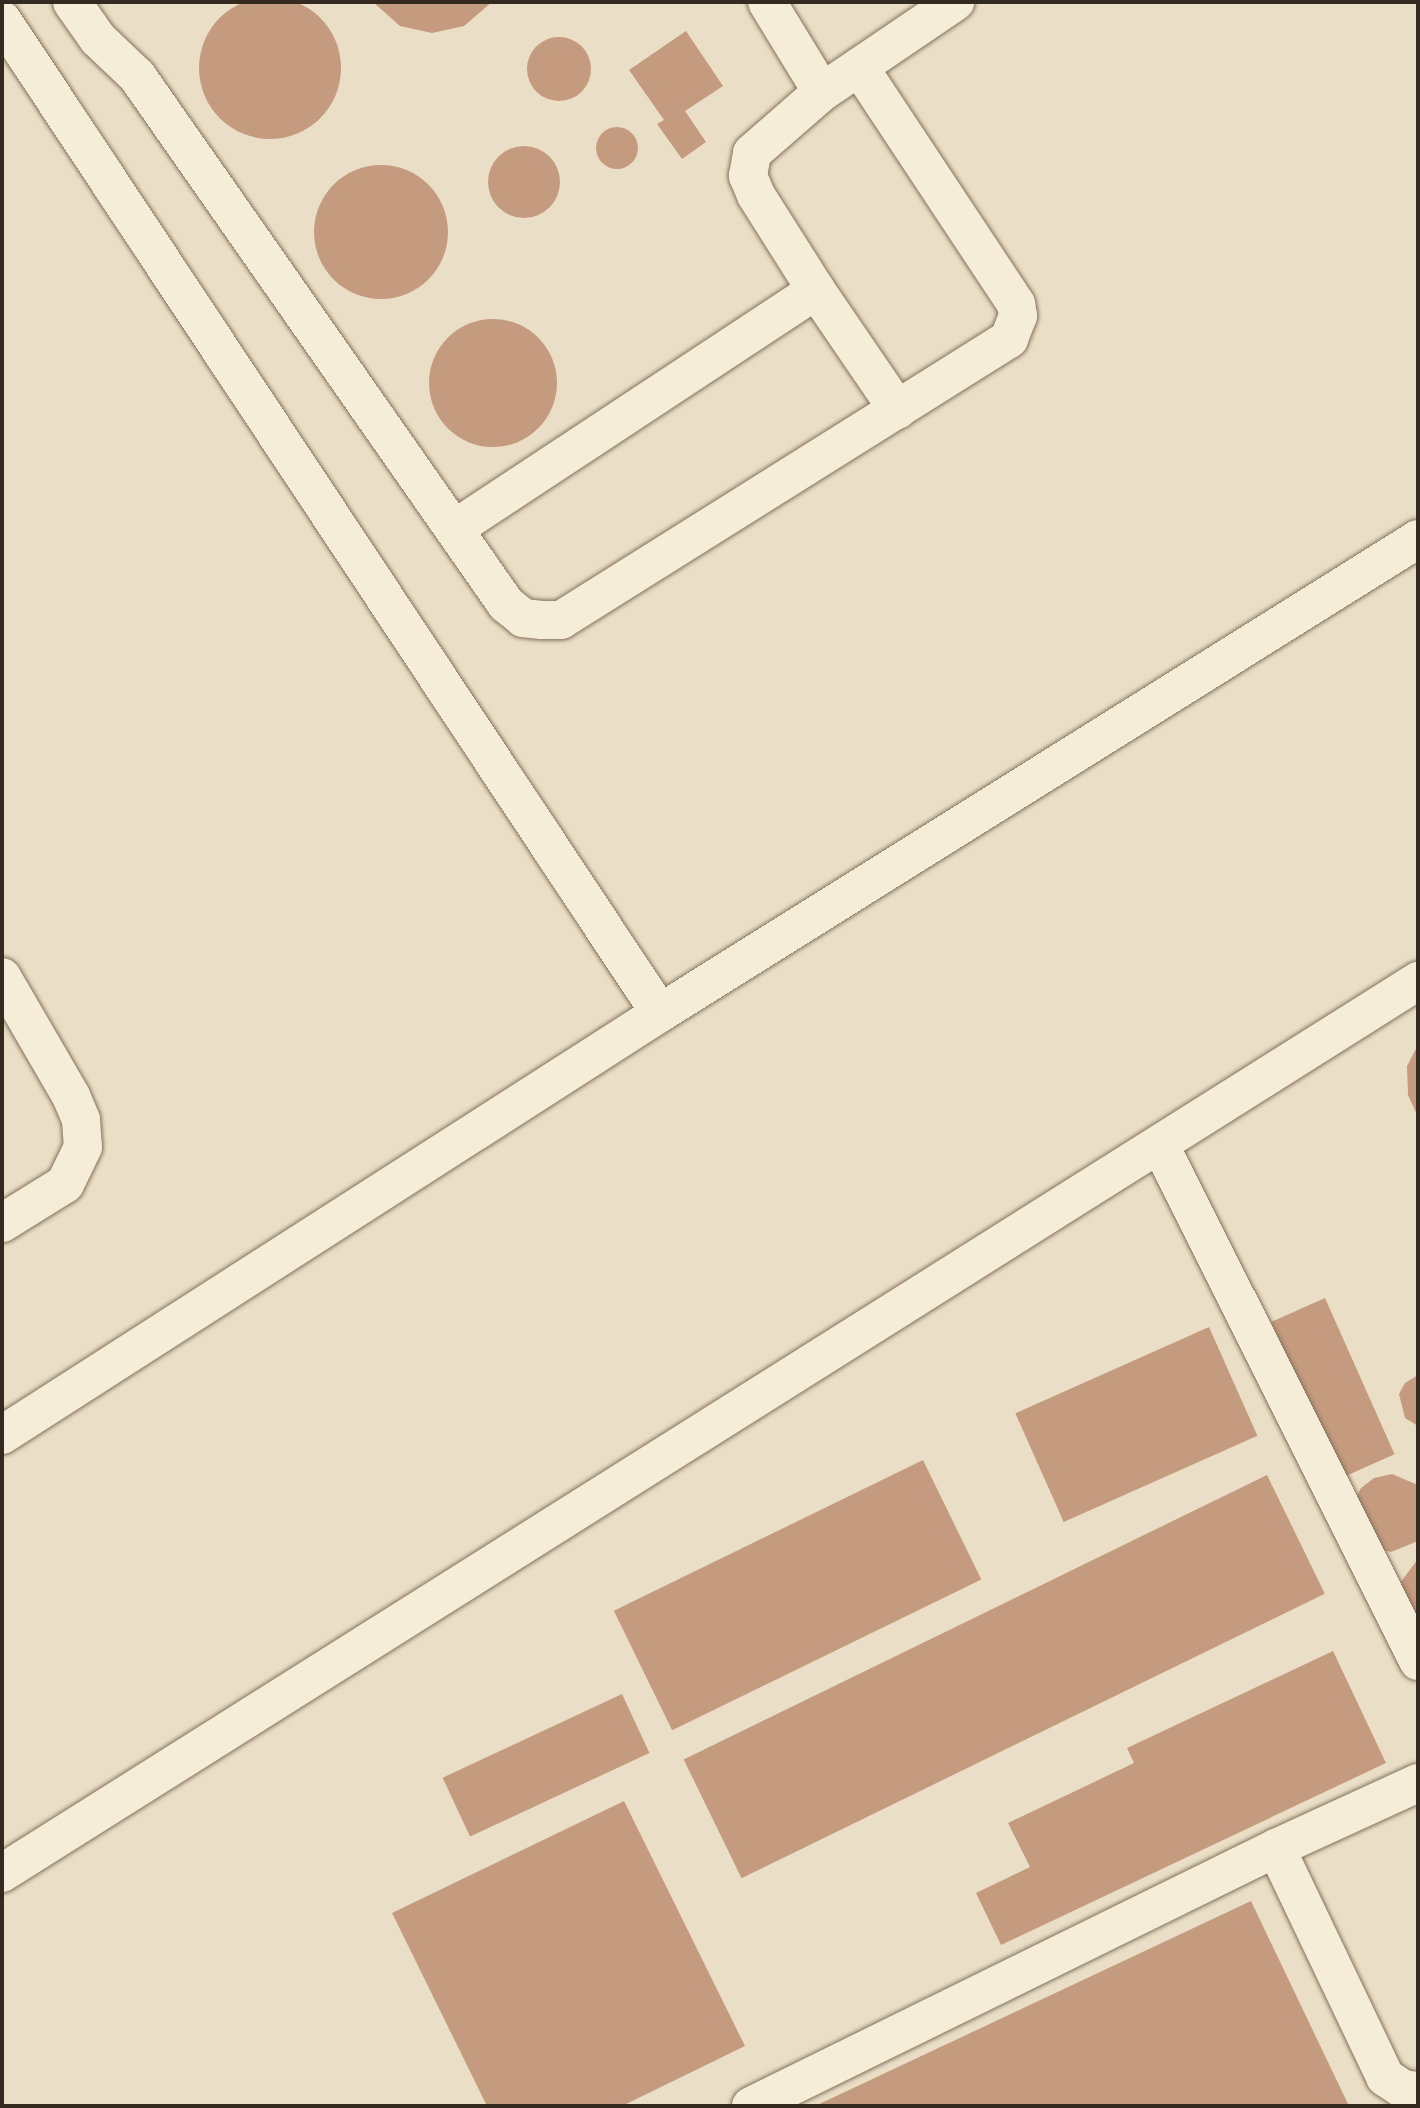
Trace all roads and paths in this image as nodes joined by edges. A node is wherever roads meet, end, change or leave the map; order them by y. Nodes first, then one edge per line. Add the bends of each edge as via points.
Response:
1 (72, 2) edge
2 (767, 2) edge
3 (934, 8) edge
4 (2, 20) edge
5 (859, 67) junction
6 (822, 92) junction
7 (816, 290) junction
8 (898, 410) junction
9 (454, 529) junction
10 (1418, 539) edge
11 (2, 977) edge
12 (1418, 981) edge
13 (660, 1013) junction
14 (1160, 1144) junction
15 (2, 1223) edge
16 (2, 1435) edge
17 (1418, 1661) edge
18 (1418, 1783) edge
19 (1276, 1848) junction
20 (2, 1873) edge
21 (1418, 2091) edge
22 (751, 2106) edge

1 - 9 street via 98,39 137,76
2 - 6 street
3 - 5 street
4 - 13 street
5 - 6 street
5 - 8 street via 1017,304 1018,316 1002,345
6 - 7 street via 752,153 748,176 755,195
7 - 8 street
7 - 9 street
8 - 9 street via 561,620 523,618 512,611
10 - 13 street
11 - 15 street via 71,1096 81,1120 83,1147 65,1184
12 - 14 street
13 - 16 street
14 - 17 street
14 - 20 street
18 - 19 street
19 - 21 street via 1385,2077 1403,2089
19 - 22 street

